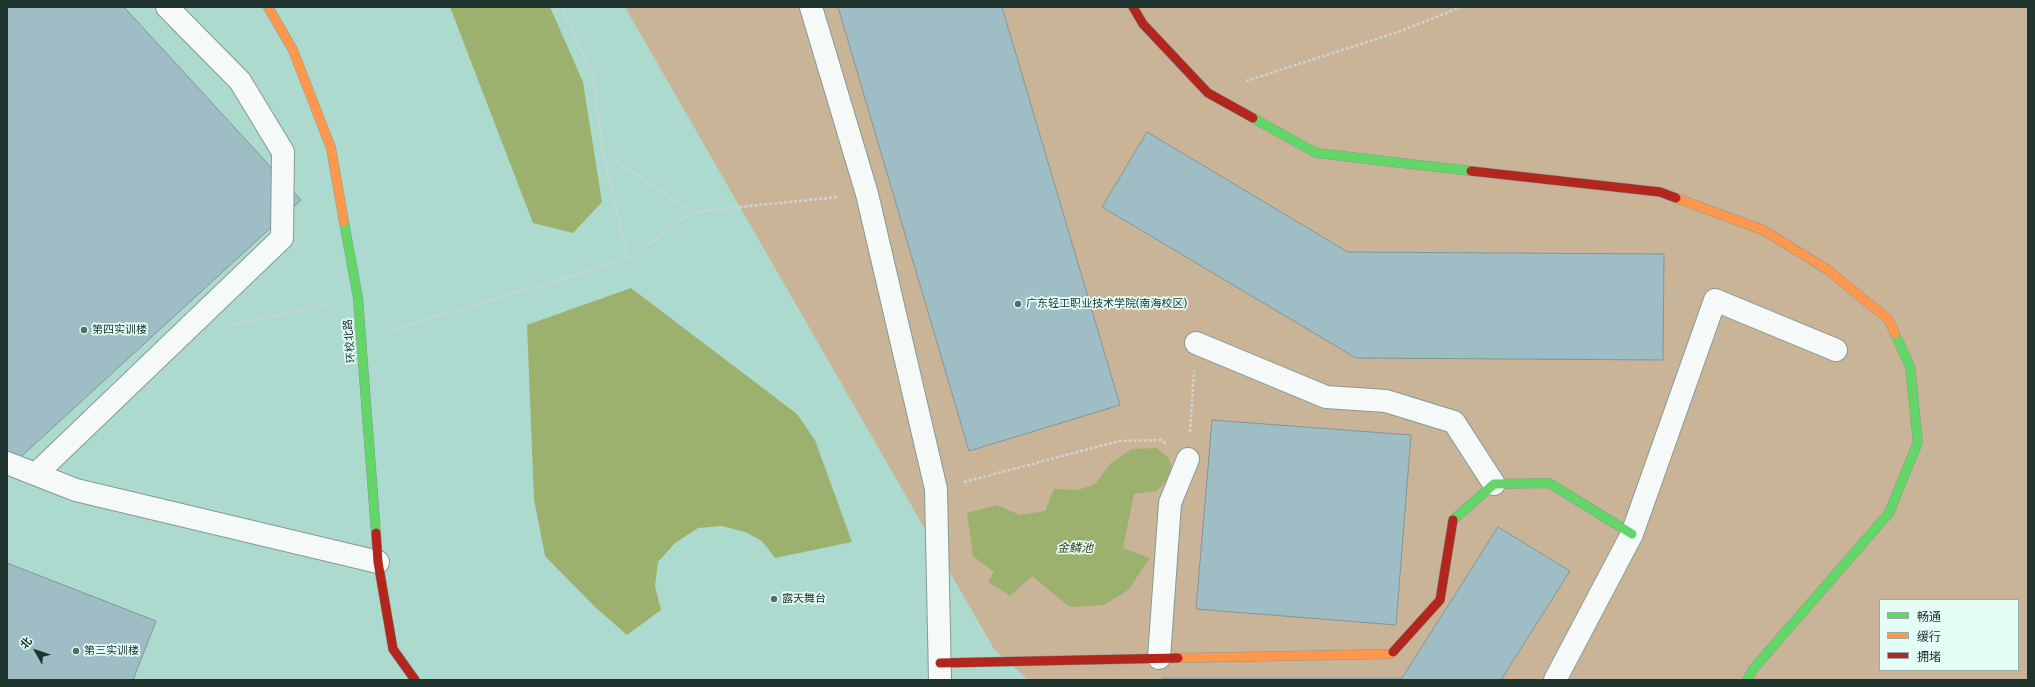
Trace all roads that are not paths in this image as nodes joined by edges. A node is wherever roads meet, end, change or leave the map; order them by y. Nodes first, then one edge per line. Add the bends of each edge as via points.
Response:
1 (168, 7) edge
2 (268, 7) edge
3 (811, 7) edge
4 (1133, 7) edge
5 (1196, 343) road end
6 (1836, 350) dead end
7 (1188, 459) road end
8 (7, 463) edge
9 (36, 474) junction
10 (1494, 484) junction
11 (1632, 534) junction
12 (378, 562) junction
13 (1159, 658) junction
14 (940, 671) edge
15 (415, 680) edge
16 (1555, 680) edge
17 (1746, 680) edge

1 - 9 street via 240,81 283,152 282,238
2 - 12 street, 环校北路 via 293,50 331,148 358,298
3 - 14 street via 867,194 936,489
4 - 17 street via 1143,24 1208,93 1316,153 1660,192 1763,230 1828,270 1889,320 1910,366 1918,442 1889,513
5 - 10 street via 1326,396 1386,400 1454,422
6 - 11 street via 1715,300
7 - 13 street via 1170,503
8 - 9 street
9 - 12 street via 76,490
10 - 11 street via 1549,483
10 - 13 street via 1453,518 1440,600 1390,654
11 - 16 street
12 - 15 street, 环校北路 via 393,649
13 - 14 street

